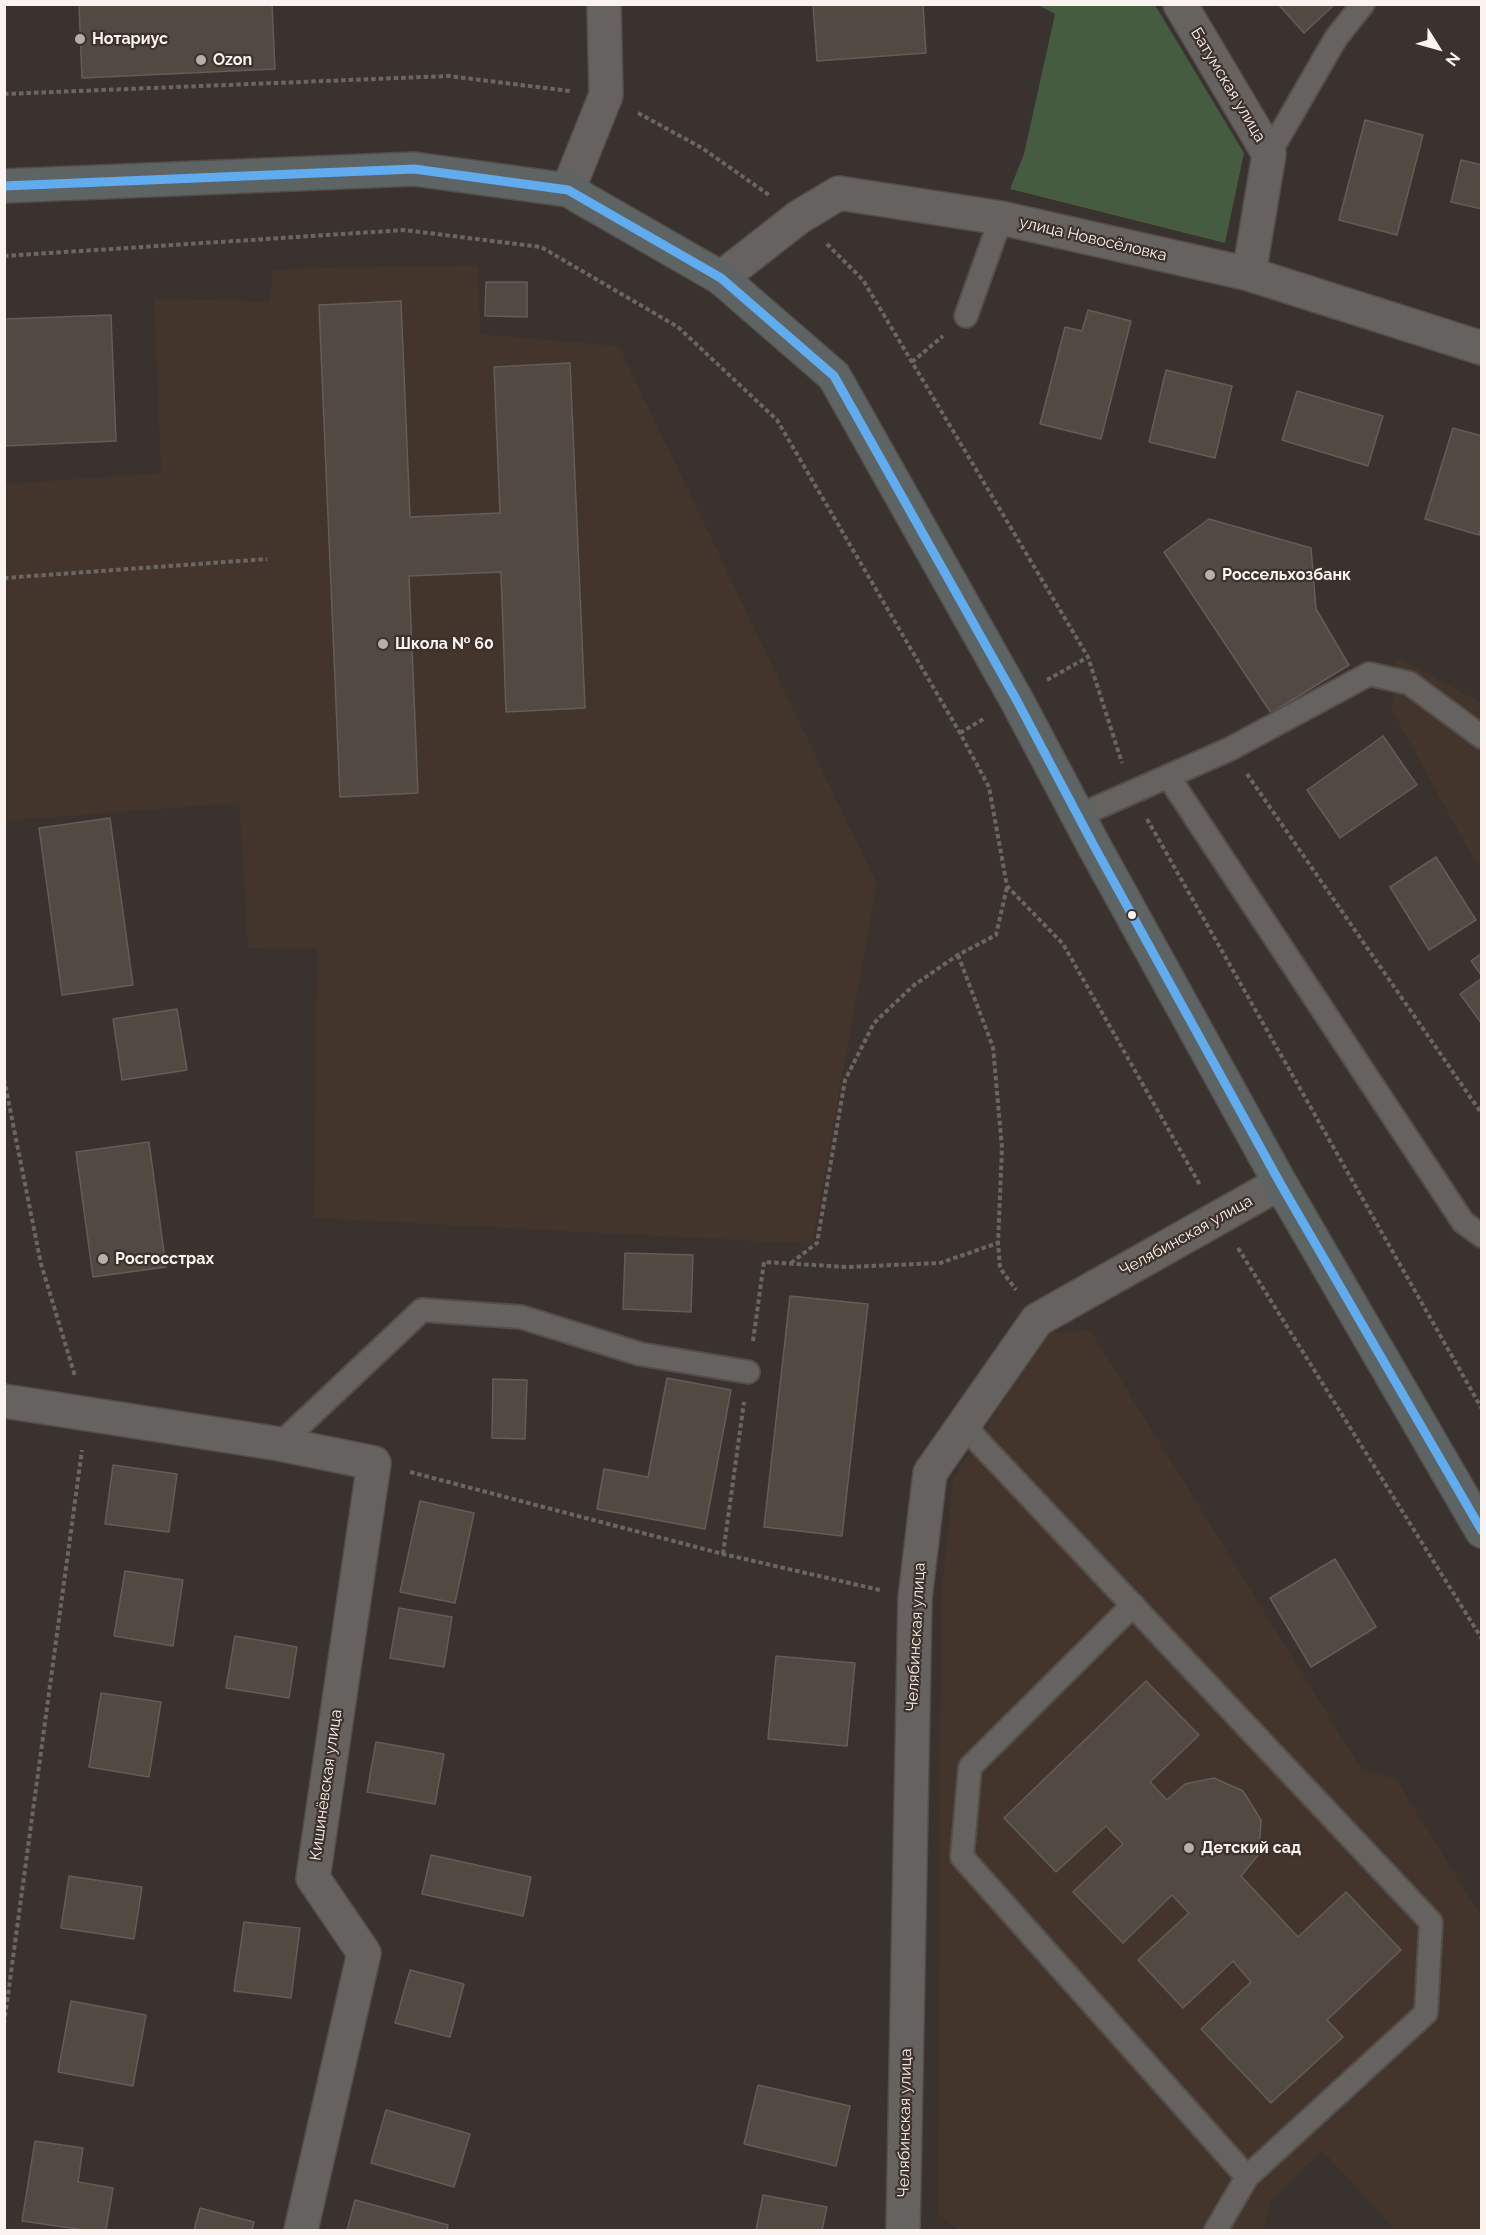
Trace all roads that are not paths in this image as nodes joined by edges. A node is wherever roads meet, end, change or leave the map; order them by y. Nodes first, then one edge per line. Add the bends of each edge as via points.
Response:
1 (603, 4) edge
2 (1180, 4) edge
3 (1363, 4) edge
4 (1269, 154) junction
5 (4, 186) edge
6 (568, 190) junction
7 (1001, 218) junction
8 (1249, 274) junction
9 (721, 278) junction
10 (966, 316) road end
11 (1482, 348) edge
12 (1482, 737) edge
13 (1168, 776) junction
14 (1078, 816) junction
15 (1280, 1183) junction
16 (1482, 1236) edge
17 (748, 1372) road end
18 (4, 1401) edge
19 (964, 1423) junction
20 (280, 1444) junction
21 (1482, 1531) edge
22 (1133, 1605) junction
23 (1247, 2177) junction
24 (301, 2230) edge
25 (903, 2230) edge
26 (1216, 2230) edge

1 - 6 street via 606,95
2 - 4 street, Батумская улица
3 - 4 lane via 1336,38
4 - 8 street, Батумская улица
5 - 6 main road via 414,169
6 - 9 main road
7 - 8 street, улица Новосёловка
7 - 9 street, улица Новосёловка via 839,193 799,217
7 - 10 lane
8 - 11 street, улица Новосёловка
9 - 14 main road via 834,376
12 - 13 lane via 1409,683 1370,674 1230,749
13 - 14 lane
13 - 16 lane via 1463,1222
14 - 15 main road
15 - 19 street, Челябинская улица via 1037,1320
15 - 21 main road
17 - 20 lane via 640,1354 521,1317 422,1310
18 - 20 street
19 - 22 lane
19 - 25 street, Челябинская улица via 930,1473 915,1598
20 - 24 street, Кишинёвская улица via 374,1463 313,1878 364,1953
22 - 23 lane via 970,1767 962,1857
22 - 23 lane via 1431,1922 1426,2013
23 - 26 lane

